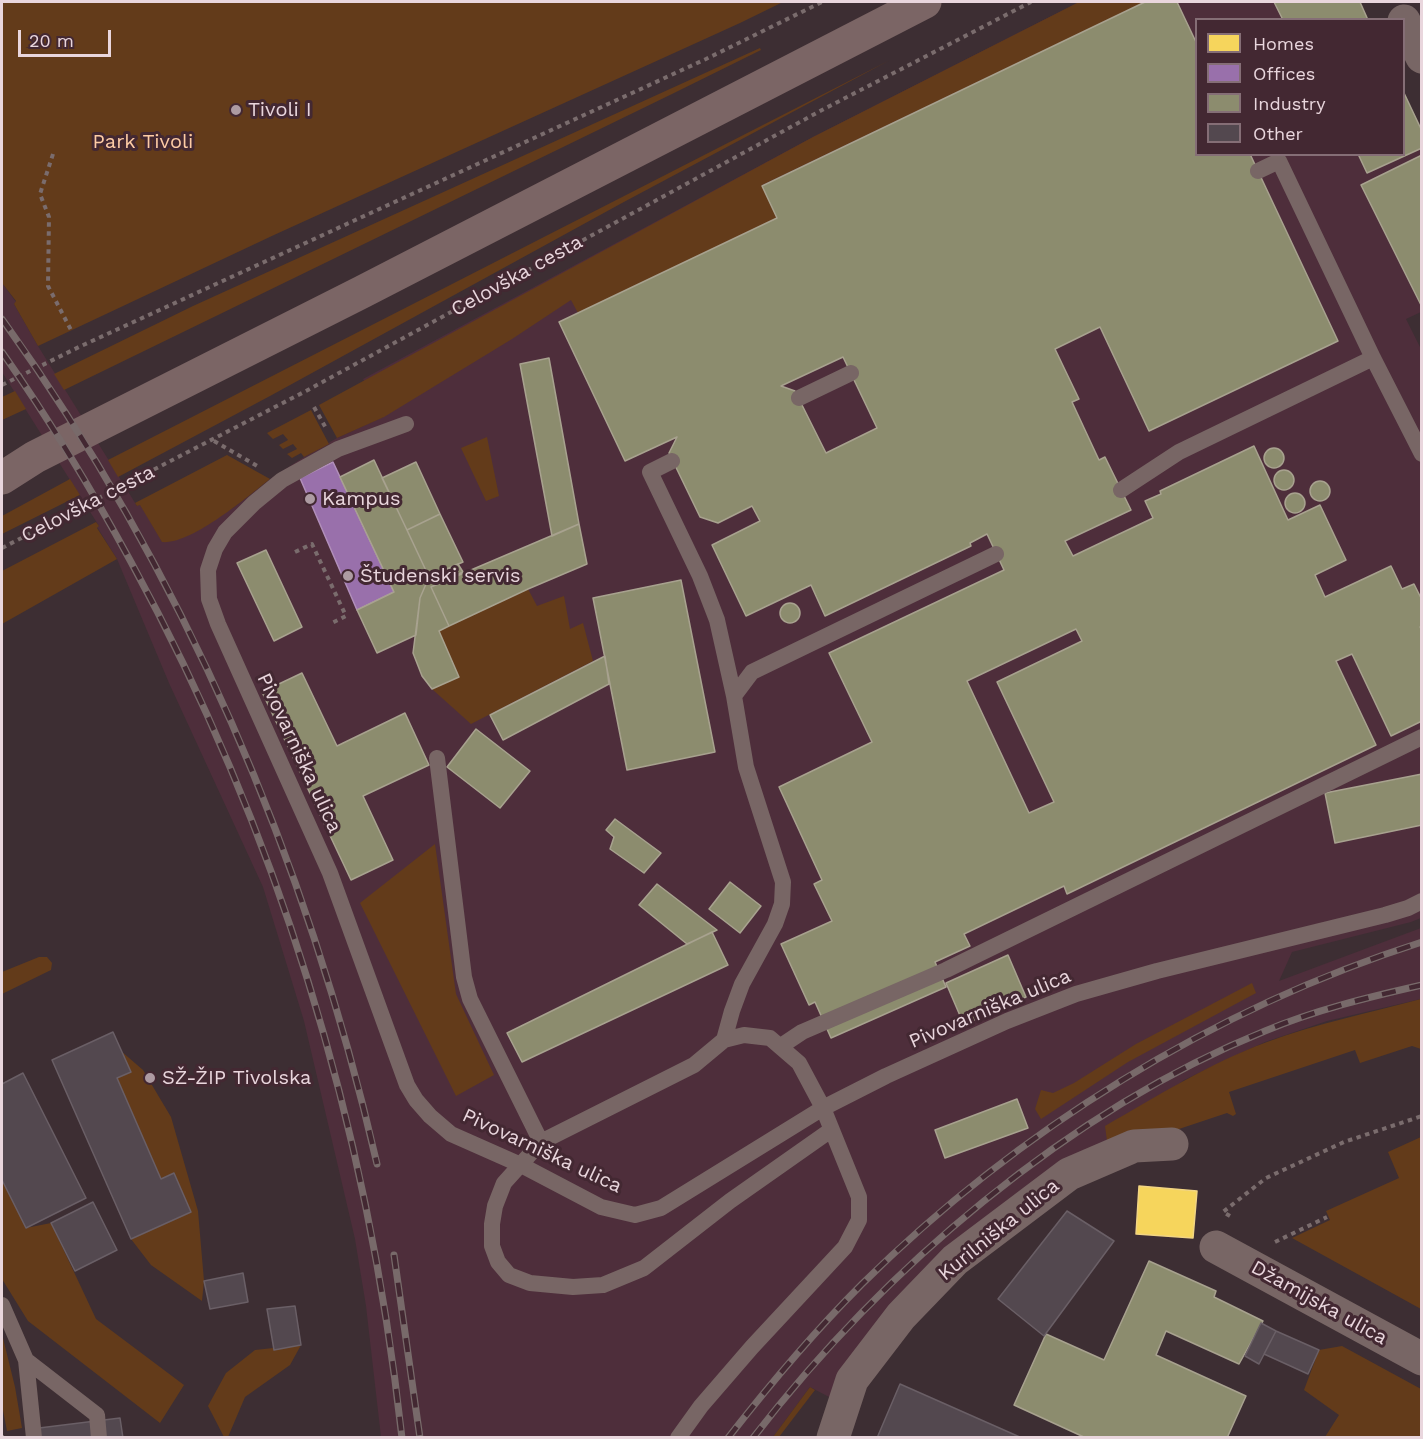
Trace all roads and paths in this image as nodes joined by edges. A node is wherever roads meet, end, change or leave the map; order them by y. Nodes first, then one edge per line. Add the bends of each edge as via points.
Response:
1 (822, 2) edge
2 (925, 2) edge
3 (1031, 2) edge
4 (1394, 2) edge
5 (1402, 18) edge
6 (1405, 24) edge
7 (1422, 57) edge
8 (53, 154) dead end
9 (1258, 171) dead end
10 (71, 330) dead end
11 (1373, 358) junction
12 (851, 373) dead end
13 (2, 385) edge
14 (799, 398) dead end
15 (314, 407) dead end
16 (406, 424) dead end
17 (328, 432) dead end
18 (213, 440) junction
19 (1422, 454) edge
20 (35, 457) junction
21 (672, 461) dead end
22 (2, 468) edge
23 (2, 478) edge
24 (282, 480) junction
25 (1121, 490) dead end
26 (2, 548) edge
27 (295, 552) dead end
28 (996, 554) dead end
29 (332, 623) dead end
30 (734, 696) junction
31 (1422, 737) edge
32 (437, 758) dead end
33 (1422, 901) edge
34 (724, 1040) junction
35 (781, 1046) junction
36 (823, 1108) junction
37 (1422, 1116) edge
38 (831, 1130) junction
39 (541, 1142) junction
40 (1172, 1144) dead end
41 (521, 1165) junction
42 (1327, 1217) dead end
43 (1239, 1221) dead end
44 (1294, 1232) dead end
45 (1216, 1247) dead end
46 (2, 1305) edge
47 (1422, 1359) edge
48 (26, 1360) junction
49 (34, 1437) edge
50 (99, 1437) edge
51 (678, 1437) edge
52 (833, 1437) edge

1 - 13 path
2 - 20 main road
3 - 18 path, Celovška cesta via 822,110
4 - 5 street
6 - 7 street
8 - 10 path via 40,194 49,218 48,286
9 - 11 lane via 1280,161
11 - 19 lane
11 - 25 lane via 1179,452
12 - 14 lane
15 - 17 path
16 - 24 lane, Pivovarniška ulica via 338,449
18 - 24 path
18 - 26 path, Celovška cesta
20 - 22 main road
20 - 23 main road
21 - 30 lane via 650,472 717,620
24 - 41 lane, Pivovarniška ulica via 225,532 208,570 209,600 330,873 407,1085 430,1116 451,1134
27 - 29 path via 312,544 346,616
28 - 30 lane via 752,672
30 - 34 lane via 746,767 783,882 782,904 775,924 742,984
31 - 35 lane via 946,970 802,1032
32 - 39 lane via 464,977 470,999
33 - 36 lane, Pivovarniška ulica via 1385,915 1076,994 1007,1021
34 - 35 lane via 757,1036 770,1038
34 - 39 lane via 694,1065
35 - 36 lane via 799,1063
36 - 38 lane
36 - 41 lane, Pivovarniška ulica via 661,1208 635,1215 601,1207
37 - 43 path via 1344,1142 1266,1178 1223,1212
38 - 41 lane via 644,1268 603,1285 530,1283 509,1275 498,1262 492,1246 495,1206 504,1183
38 - 51 lane via 859,1197 859,1220 845,1247 752,1347
39 - 41 lane
40 - 52 street, Kurilniška ulica via 1134,1146 1069,1174 955,1260 901,1316 852,1380
42 - 44 path
45 - 47 street, Džamijska ulica
46 - 48 lane
48 - 49 lane
48 - 50 lane via 97,1415

